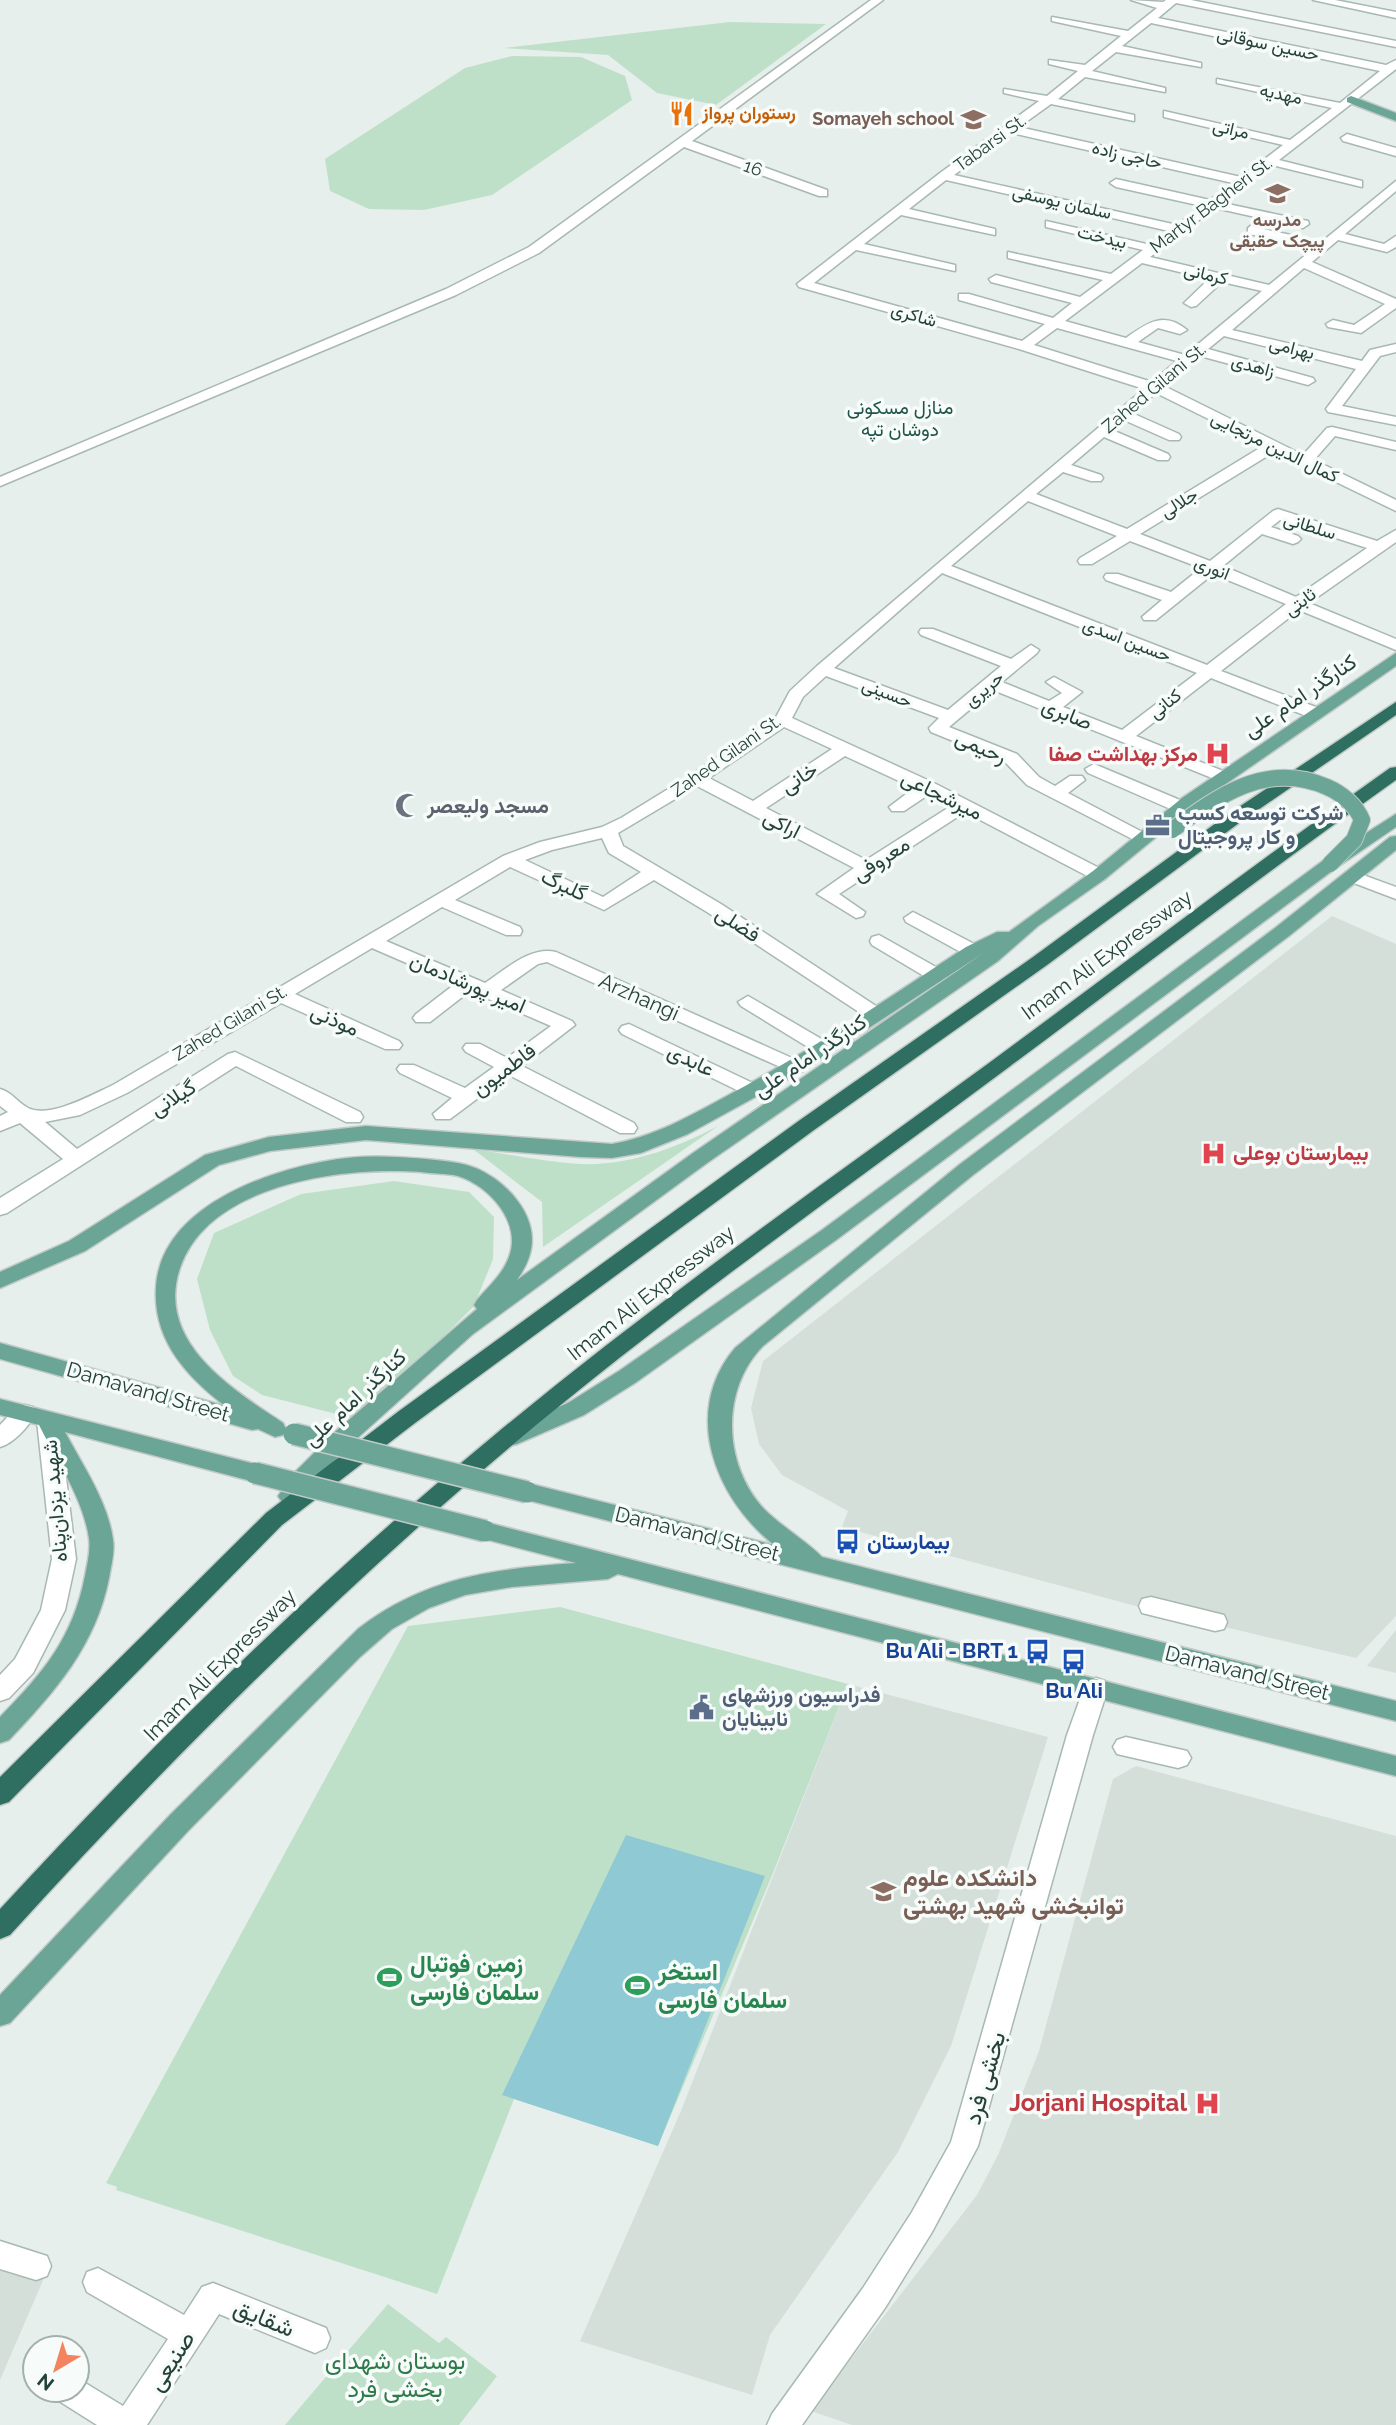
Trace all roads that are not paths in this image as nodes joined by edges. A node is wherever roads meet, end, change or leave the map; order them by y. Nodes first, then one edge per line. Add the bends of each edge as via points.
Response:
1 (878, 0) edge
2 (1136, 0) edge
3 (1318, 0) edge
4 (1171, 2) edge
5 (1396, 15) edge
6 (1056, 19) dead end
7 (1148, 19) junction
8 (1130, 35) junction
9 (1261, 43) junction
10 (1396, 44) edge
11 (1113, 48) junction
12 (1288, 48) junction
13 (1315, 54) junction
14 (1244, 55) dead end
15 (1270, 61) dead end
16 (1349, 61) junction
17 (1053, 62) dead end
18 (1196, 65) dead end
19 (1392, 66) edge
20 (1297, 67) dead end
21 (1085, 71) junction
22 (1333, 74) dead end
23 (1221, 81) dead end
24 (1161, 90) dead end
25 (1008, 91) dead end
26 (1049, 100) junction
27 (1346, 103) junction
28 (1168, 114) dead end
29 (1396, 117) edge
30 (1130, 118) dead end
31 (1011, 129) junction
32 (1347, 138) dead end
33 (683, 142) junction
34 (1293, 144) junction
35 (1396, 152) edge
36 (1270, 161) junction
37 (944, 176) junction
38 (1244, 181) junction
39 (1116, 183) dead end
40 (1357, 184) dead end
41 (1396, 185) edge
42 (823, 193) dead end
43 (1212, 204) junction
44 (900, 211) junction
45 (1270, 217) junction
46 (1051, 224) dead end
47 (1179, 229) junction
48 (990, 232) dead end
49 (1337, 234) junction
50 (1286, 238) dead end
51 (1396, 240) edge
52 (854, 246) junction
53 (1153, 249) junction
54 (1013, 256) dead end
55 (1140, 259) junction
56 (1303, 263) junction
57 (950, 268) dead end
58 (1219, 277) junction
59 (996, 279) dead end
60 (1114, 279) junction
61 (804, 285) joint
62 (1271, 289) junction
63 (964, 297) dead end
64 (1083, 302) junction
65 (1191, 303) dead end
66 (1396, 303) edge
67 (1057, 322) junction
68 (1333, 324) dead end
69 (1180, 330) dead end
70 (1221, 331) junction
71 (1128, 343) junction
72 (1024, 346) junction
73 (1396, 348) edge
74 (1192, 356) junction
75 (1363, 366) junction
76 (1308, 381) dead end
77 (1154, 387) junction
78 (1122, 414) junction
79 (1396, 421) edge
80 (1102, 431) junction
81 (1174, 437) dead end
82 (1273, 446) junction
83 (1396, 446) edge
84 (1163, 457) dead end
85 (1305, 461) junction
86 (1061, 466) junction
87 (1096, 478) dead end
88 (0, 482) edge
89 (1026, 495) junction
90 (1396, 506) edge
91 (1260, 528) junction
92 (1126, 535) junction
93 (1396, 535) edge
94 (1293, 538) dead end
95 (1378, 547) junction
96 (1086, 561) dead end
97 (940, 567) junction
98 (1211, 567) junction
99 (1112, 577) dead end
100 (1172, 598) junction
101 (1297, 604) junction
102 (1150, 617) dead end
103 (926, 632) dead end
104 (1396, 645) edge
105 (1031, 650) dead end
106 (1396, 658) edge
107 (1012, 665) junction
108 (823, 669) junction
109 (1206, 671) junction
110 (1054, 682) dead end
111 (990, 683) junction
112 (1052, 707) junction
113 (1396, 707) edge
114 (1314, 713) junction
115 (783, 720) junction
116 (944, 723) junction
117 (1124, 737) junction
118 (845, 748) junction
119 (1094, 769) dead end
120 (1396, 772) edge
121 (1222, 777) junction
122 (697, 779) junction
123 (1076, 780) dead end
124 (928, 787) junction
125 (1056, 794) junction
126 (964, 805) junction
127 (898, 807) dead end
128 (1181, 807) junction
129 (753, 809) junction
130 (1396, 819) edge
131 (608, 831) junction
132 (1142, 839) junction
133 (1396, 841) edge
134 (1122, 857) junction
135 (509, 860) junction
136 (1330, 864) junction
137 (867, 868) junction
138 (653, 872) junction
139 (1099, 875) junction
140 (1352, 876) junction
141 (1392, 887) edge
142 (440, 900) junction
143 (856, 912) dead end
144 (913, 918) dead end
145 (1031, 922) junction
146 (513, 931) dead end
147 (371, 941) junction
148 (878, 941) dead end
149 (973, 951) junction
150 (936, 975) junction
151 (478, 987) junction
152 (278, 994) junction
153 (748, 1002) dead end
154 (875, 1014) junction
155 (423, 1018) dead end
156 (565, 1025) joint
157 (629, 1030) dead end
158 (392, 1045) dead end
159 (473, 1048) dead end
160 (823, 1048) junction
161 (508, 1067) junction
162 (796, 1067) junction
163 (407, 1069) dead end
164 (120, 1089) junction
165 (752, 1090) junction
166 (0, 1095) edge
167 (468, 1097) junction
168 (157, 1108) junction
169 (22, 1114) junction
170 (443, 1115) dead end
171 (354, 1117) dead end
172 (0, 1124) edge
173 (627, 1128) dead end
174 (76, 1159) junction
175 (0, 1208) edge
176 (0, 1282) edge
177 (465, 1329) junction
178 (0, 1351) edge
179 (0, 1407) edge
180 (36, 1417) junction
181 (285, 1431) junction
182 (0, 1439) edge
183 (503, 1441) junction
184 (274, 1519) junction
185 (813, 1562) junction
186 (623, 1568) junction
187 (1151, 1605) dead end
188 (1215, 1622) dead end
189 (1096, 1688) junction
190 (0, 1691) edge
191 (1396, 1711) edge
192 (0, 1733) edge
193 (1126, 1747) dead end
194 (1178, 1758) dead end
195 (1396, 1766) edge
196 (0, 1794) edge
197 (0, 1927) edge
198 (0, 2014) edge
199 (0, 2255) edge
200 (36, 2266) dead end
201 (98, 2282) dead end
202 (213, 2297) joint
203 (189, 2334) junction
204 (315, 2338) dead end
205 (91, 2403) edge
206 (127, 2425) edge
207 (783, 2425) edge

1 - 33 street
2 - 4 street
3 - 5 street
4 - 7 street, Tabarsi St.
4 - 10 street
6 - 8 street
7 - 8 street, Tabarsi St.
7 - 9 street, حسین سوقانی
8 - 11 street, Tabarsi St.
9 - 12 street, حسین سوقانی
9 - 14 street
11 - 18 street
11 - 21 street, Tabarsi St.
12 - 13 street, حسین سوقانی
12 - 15 street
13 - 16 street, حسین سوقانی
13 - 20 street
16 - 19 street, حسین سوقانی
16 - 22 street
17 - 21 street
19 - 27 street, Martyr Bagheri St.
21 - 24 street
21 - 26 street, Tabarsi St.
23 - 27 street, مهدیه
25 - 26 street
26 - 30 street
26 - 31 street, Tabarsi St.
27 - 29 main road
27 - 34 street, Martyr Bagheri St.
28 - 34 street, مراتی
31 - 37 street, Tabarsi St.
31 - 38 street, حاجی زاده
32 - 35 street
33 - 42 street, 16
33 - 88 street via 534,250 451,292
34 - 36 street, Martyr Bagheri St.
36 - 38 street, Martyr Bagheri St.
36 - 40 street
37 - 44 street, Tabarsi St.
37 - 47 street, سلمان یوسفی
38 - 43 street, Martyr Bagheri St.
39 - 43 street
41 - 49 street, Zahed Gilani St.
43 - 45 street
43 - 47 street, Martyr Bagheri St.
44 - 48 street
44 - 52 street, Tabarsi St.
45 - 49 street
45 - 50 street via 1253,231
46 - 53 street, بیدخت
47 - 53 street, Martyr Bagheri St.
49 - 51 street via 1387,248
49 - 56 street, Zahed Gilani St.
52 - 57 street
52 - 61 street, Tabarsi St.
53 - 55 street, Martyr Bagheri St.
54 - 60 street
55 - 58 street, کرمانی
55 - 60 street, Martyr Bagheri St.
56 - 62 street, Zahed Gilani St.
56 - 66 street
58 - 62 street, کرمانی
58 - 65 street
59 - 64 street
60 - 64 street, Martyr Bagheri St.
61 - 72 street, شاکری
62 - 70 street, Zahed Gilani St.
63 - 67 street, زاهدی
64 - 67 street, Martyr Bagheri St.
66 - 68 street via 1356,330
67 - 71 street, زاهدی
67 - 72 street, Martyr Bagheri St.
69 - 71 street via 1156,323
70 - 74 street, Zahed Gilani St.
70 - 75 street, بهرامی
71 - 74 street, زاهدی
72 - 77 street, شاکری
73 - 75 street via 1375,353
74 - 76 street, زاهدی
74 - 77 street, Zahed Gilani St.
75 - 79 street via 1333,409
77 - 78 street, Zahed Gilani St.
77 - 82 street, کمال الدین مرتجایی
78 - 80 street, Zahed Gilani St.
78 - 81 street
80 - 84 street
80 - 86 street, Zahed Gilani St.
82 - 85 street, کمال الدین مرتجایی
82 - 92 street, جلالی
83 - 85 street via 1332,431
85 - 90 street, کمال الدین مرتجایی
86 - 87 street
86 - 89 street, Zahed Gilani St.
89 - 92 street, انوری
89 - 97 street, Zahed Gilani St.
91 - 94 street
91 - 95 street, سلطانی via 1272,510
91 - 98 street, سلطانی
92 - 96 street, جلالی
92 - 98 street, انوری
93 - 95 street, ثابتی
95 - 101 street, ثابتی
97 - 108 street, Zahed Gilani St.
97 - 109 street, حسین اسدی
98 - 100 street, سلطانی
98 - 101 street, انوری
99 - 100 street
100 - 102 street, سلطانی
101 - 104 street, انوری
101 - 109 street, ثابتی
103 - 107 street
105 - 107 street, حریری
106 - 114 main road, کنارگذر امام علی
107 - 111 street, حریری
108 - 115 street, Zahed Gilani St. via 796,695
108 - 116 street, حسینی
109 - 114 street, حسین اسدی
109 - 117 street, کنانی
110 - 112 street via 1074,692
111 - 112 street, صابری
111 - 116 street, حریری
112 - 117 street, صابری
113 - 184 highway, Imam Ali Expressway via 1233,819 546,1314
114 - 121 main road, کنارگذر امام علی
115 - 118 street, میرشجاعی
115 - 122 street, Zahed Gilani St.
116 - 125 street, رحیمی via 1011,758 1032,781
117 - 121 street, صابری
118 - 124 street, میرشجاعی
118 - 129 street, خانی
119 - 128 street
120 - 183 highway, Imam Ali Expressway via 816,1198
121 - 128 main road, کنارگذر امام علی
122 - 129 street, اراکی
122 - 131 street, Zahed Gilani St.
123 - 125 street
124 - 126 street, میرشجاعی
124 - 127 street
125 - 132 street, رحیمی
126 - 137 street, معروفی
126 - 139 street, میرشجاعی
128 - 132 main road, کنارگذر امام علی
129 - 137 street, اراکی
130 - 136 main road
131 - 135 street, Zahed Gilani St.
131 - 138 street, فضلی via 615,849
132 - 134 main road, کنارگذر امام علی
133 - 140 main road
134 - 136 main road, bridge via 1240,785 1283,778 1312,781 1335,790 1360,814 1358,833
134 - 139 main road, کنارگذر امام علی
135 - 138 street, گلبرگ via 604,904
135 - 142 street, Zahed Gilani St.
136 - 183 main road via 829,1235 628,1377 576,1409
137 - 143 street, معروفی via 826,894
138 - 154 street, فضلی
139 - 145 main road, کنارگذر امام علی
140 - 141 street
140 - 185 main road via 966,1170 755,1340 738,1361 728,1384 719,1431 734,1486 771,1530
142 - 146 street
142 - 147 street, Zahed Gilani St.
144 - 149 street
145 - 149 main road
145 - 177 main road, کنارگذر امام علی via 969,974 700,1158
147 - 151 street, امیر پورشادمان
147 - 152 street, Zahed Gilani St.
148 - 150 street
149 - 150 main road
150 - 154 main road
151 - 155 street
151 - 156 street, امیر پورشادمان
151 - 162 street, Arzhangi via 549,956
152 - 158 street, موذنی
152 - 164 street, Zahed Gilani St.
153 - 160 street
154 - 160 main road
156 - 161 street, فاطمیون
157 - 165 street, عابدی
159 - 161 street
160 - 162 main road
161 - 167 street, فاطمیون
161 - 173 street
162 - 165 main road
163 - 167 street
164 - 168 street via 124,1101 137,1109
164 - 169 street, Zahed Gilani St. via 62,1115
165 - 176 main road via 641,1146 612,1151 366,1133 268,1144 212,1160 77,1246
166 - 169 street
167 - 170 street, فاطمیون
168 - 171 street, گیلانی via 235,1058
168 - 174 street, گیلانی
169 - 172 street
169 - 174 street
174 - 175 street, گیلانی
177 - 181 main road via 510,1275 522,1248 517,1215 503,1197 461,1170 345,1165 295,1175 216,1209 189,1230 170,1261 164,1298 174,1339 198,1373 228,1398
177 - 184 main road, کنارگذر امام علی via 344,1437 303,1478
178 - 181 main road, Damavand Street
179 - 180 main road
180 - 182 street
180 - 186 main road, bridge
180 - 190 street, شهید یزدان‌پناه via 52,1475 64,1559 53,1610 24,1666
180 - 192 main road via 90,1505 102,1541 85,1626 46,1685
181 - 185 main road, Damavand Street, bridge
183 - 197 highway, Imam Ali Expressway via 310,1610 188,1729
184 - 196 highway, Imam Ali Expressway
185 - 191 main road, Damavand Street
186 - 189 main road
186 - 198 main road via 506,1579 451,1590 419,1601 385,1621 229,1772
187 - 188 street
189 - 195 main road
189 - 207 street, بخشی فرد via 964,2146 874,2298
193 - 194 street
199 - 200 street
201 - 203 street
202 - 203 street, صنیعی
202 - 204 street, شقایق
203 - 206 street, صنیعی
205 - 206 street

